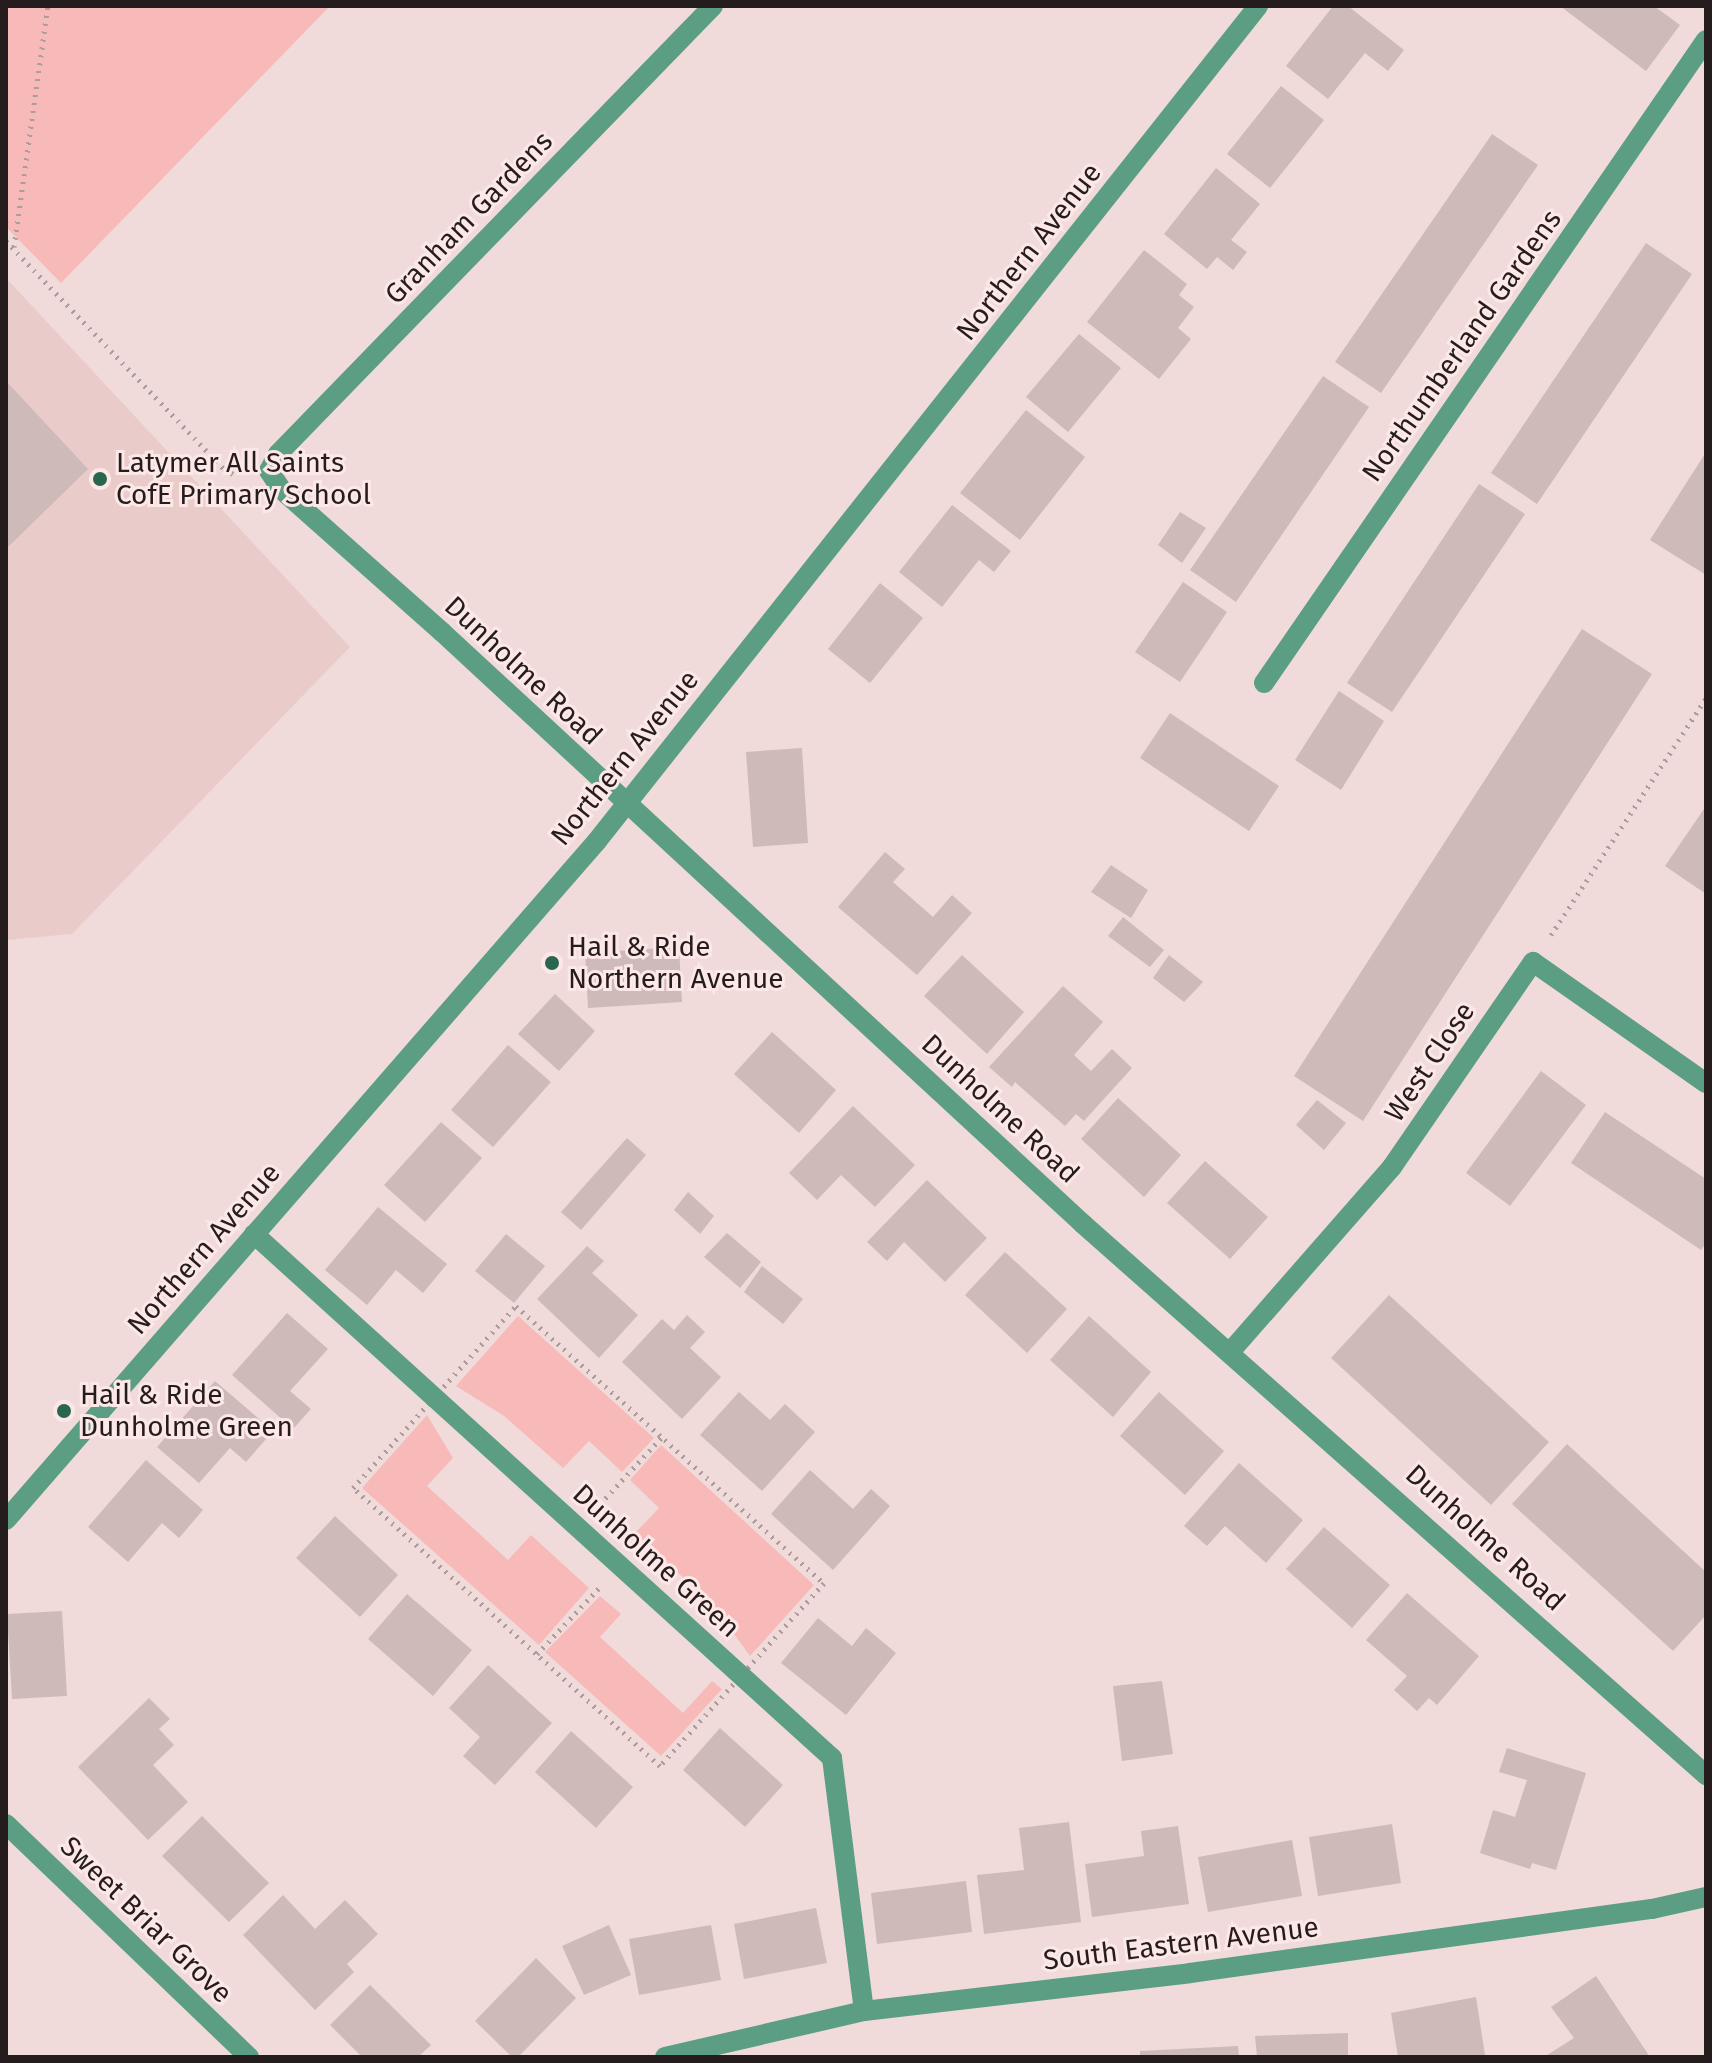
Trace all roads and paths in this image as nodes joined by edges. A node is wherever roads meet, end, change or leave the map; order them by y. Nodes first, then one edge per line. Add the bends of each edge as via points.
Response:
1 (48, 6) edge
2 (713, 6) edge
3 (1258, 6) edge
4 (1706, 40) edge
5 (6, 241) edge
6 (14, 248) junction
7 (269, 471) junction
8 (1264, 683) dead end
9 (1706, 698) edge
10 (626, 803) junction
11 (1533, 962) junction
12 (1706, 1083) edge
13 (254, 1234) junction
14 (1231, 1351) junction
15 (662, 1437) dead end
16 (6, 1520) edge
17 (578, 1528) junction
18 (620, 1566) junction
19 (537, 1654) dead end
20 (1706, 1775) edge
21 (6, 1824) edge
22 (1706, 1897) edge
23 (864, 2011) junction
24 (249, 2057) edge
25 (665, 2057) edge

1 - 6 path
2 - 7 street, Granham Gardens via 278,454
3 - 10 street, Northern Avenue
4 - 8 street, Northumberland Gardens
5 - 6 path
6 - 7 path via 224,469 250,478
7 - 10 street, Dunholme Road via 282,490
9 - 11 path
10 - 13 street, Northern Avenue
10 - 14 street, Dunholme Road via 1083,1224
11 - 12 street
11 - 14 street, West Close via 1392,1167
13 - 16 street, Northern Avenue
13 - 17 street, Dunholme Green
14 - 20 street, Dunholme Road
15 - 17 path
17 - 18 street, Dunholme Green
18 - 19 path
18 - 23 street, Dunholme Green via 832,1758
21 - 24 street, Sweet Briar Grove
22 - 23 street, South Eastern Avenue via 1652,1909 1190,1973
23 - 25 street, South Eastern Avenue

